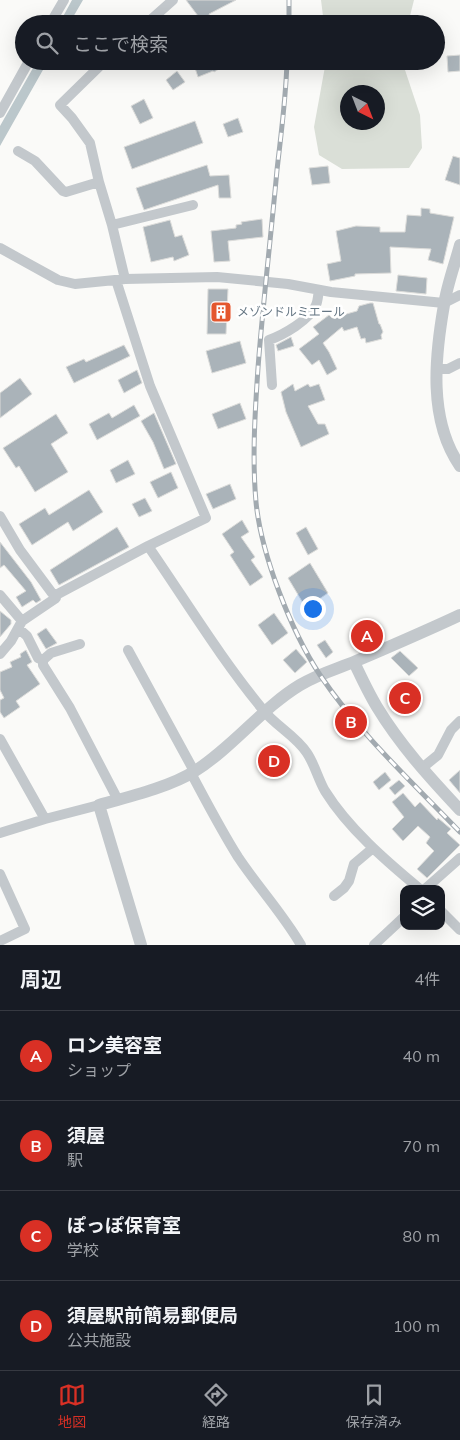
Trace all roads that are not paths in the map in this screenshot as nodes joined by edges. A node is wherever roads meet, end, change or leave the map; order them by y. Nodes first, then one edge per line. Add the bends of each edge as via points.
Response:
1 (64, 0) edge
2 (173, 0) edge
3 (55, 15) edge
4 (156, 15) edge
5 (24, 70) edge
6 (96, 70) edge
7 (0, 113) edge
8 (18, 152) dead end
9 (99, 182) junction
10 (194, 205) dead end
11 (112, 225) junction
12 (460, 245) edge
13 (0, 248) edge
14 (121, 279) junction
15 (319, 290) junction
16 (460, 295) edge
17 (444, 303) junction
18 (460, 364) edge
19 (438, 369) junction
20 (272, 385) dead end
21 (459, 464) edge
22 (0, 516) edge
23 (148, 546) junction
24 (0, 595) edge
25 (56, 595) junction
26 (460, 615) edge
27 (20, 624) junction
28 (80, 644) dead end
29 (128, 650) dead end
30 (0, 654) edge
31 (43, 660) junction
32 (354, 662) junction
33 (264, 712) junction
34 (460, 720) edge
35 (0, 739) edge
36 (422, 768) junction
37 (193, 772) junction
38 (118, 800) junction
39 (99, 805) junction
40 (460, 810) edge
41 (45, 819) junction
42 (0, 833) edge
43 (373, 848) junction
44 (460, 858) edge
45 (0, 874) edge
46 (415, 885) edge
47 (430, 885) edge
48 (334, 896) dead end
49 (445, 915) edge
50 (400, 921) edge
51 (460, 930) edge
52 (0, 941) edge
53 (141, 945) edge
54 (301, 945) edge
55 (374, 945) edge

1 - 3 street
2 - 4 street
5 - 7 street
6 - 9 street via 60,105 90,143
8 - 9 street via 35,161 62,191
9 - 11 street
10 - 11 street
11 - 14 street
12 - 17 street
13 - 14 street via 58,280 75,284
14 - 15 street via 217,278
14 - 23 street via 150,386 206,518
15 - 17 street
15 - 20 street via 316,307 295,328 269,340
16 - 17 street
17 - 19 street
18 - 19 street
19 - 21 street via 439,412 446,440
22 - 25 street via 20,550
23 - 25 street
23 - 33 street
24 - 27 street
25 - 27 street
26 - 32 street
27 - 30 street
27 - 31 street via 38,658
28 - 31 street via 51,653
29 - 37 street
31 - 38 street via 43,666 70,708
32 - 33 street via 320,674
32 - 36 street via 377,706
33 - 37 street
33 - 43 street via 300,744 337,808
34 - 36 street via 438,754
35 - 41 street
36 - 40 street
37 - 38 street
37 - 54 street via 239,859
38 - 39 street
39 - 41 street
39 - 53 street
41 - 42 street
43 - 46 street
43 - 48 street via 354,864 349,881
44 - 47 street
45 - 52 street via 25,929
49 - 51 street
50 - 55 street

